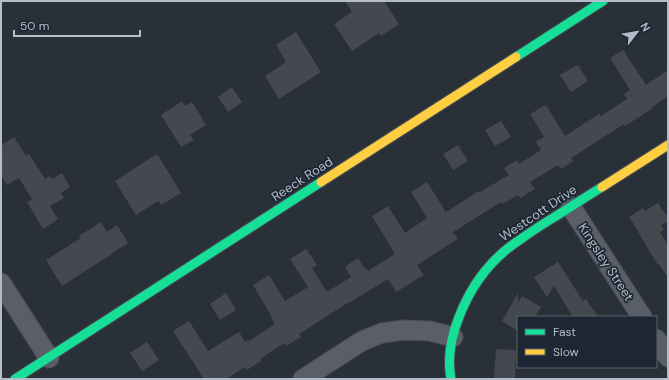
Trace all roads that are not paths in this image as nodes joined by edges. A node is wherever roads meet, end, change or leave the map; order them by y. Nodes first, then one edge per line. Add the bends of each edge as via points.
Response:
1 (603, 1) edge
2 (668, 145) edge
3 (571, 207) junction
4 (1, 283) edge
5 (641, 316) edge
6 (453, 337) junction
7 (657, 340) edge
8 (668, 357) edge
9 (49, 358) junction
10 (15, 379) edge
11 (303, 379) edge
12 (451, 379) edge

1 - 9 street, Reeck Road
2 - 3 street, Westcott Drive
3 - 5 street, Kingsley Street
3 - 6 street, Westcott Drive via 517,241 491,264 468,296
4 - 9 street
6 - 11 street via 430,331 404,330 382,333 362,341
6 - 12 street, Westcott Drive via 449,361
7 - 8 street
9 - 10 street, Reeck Road

